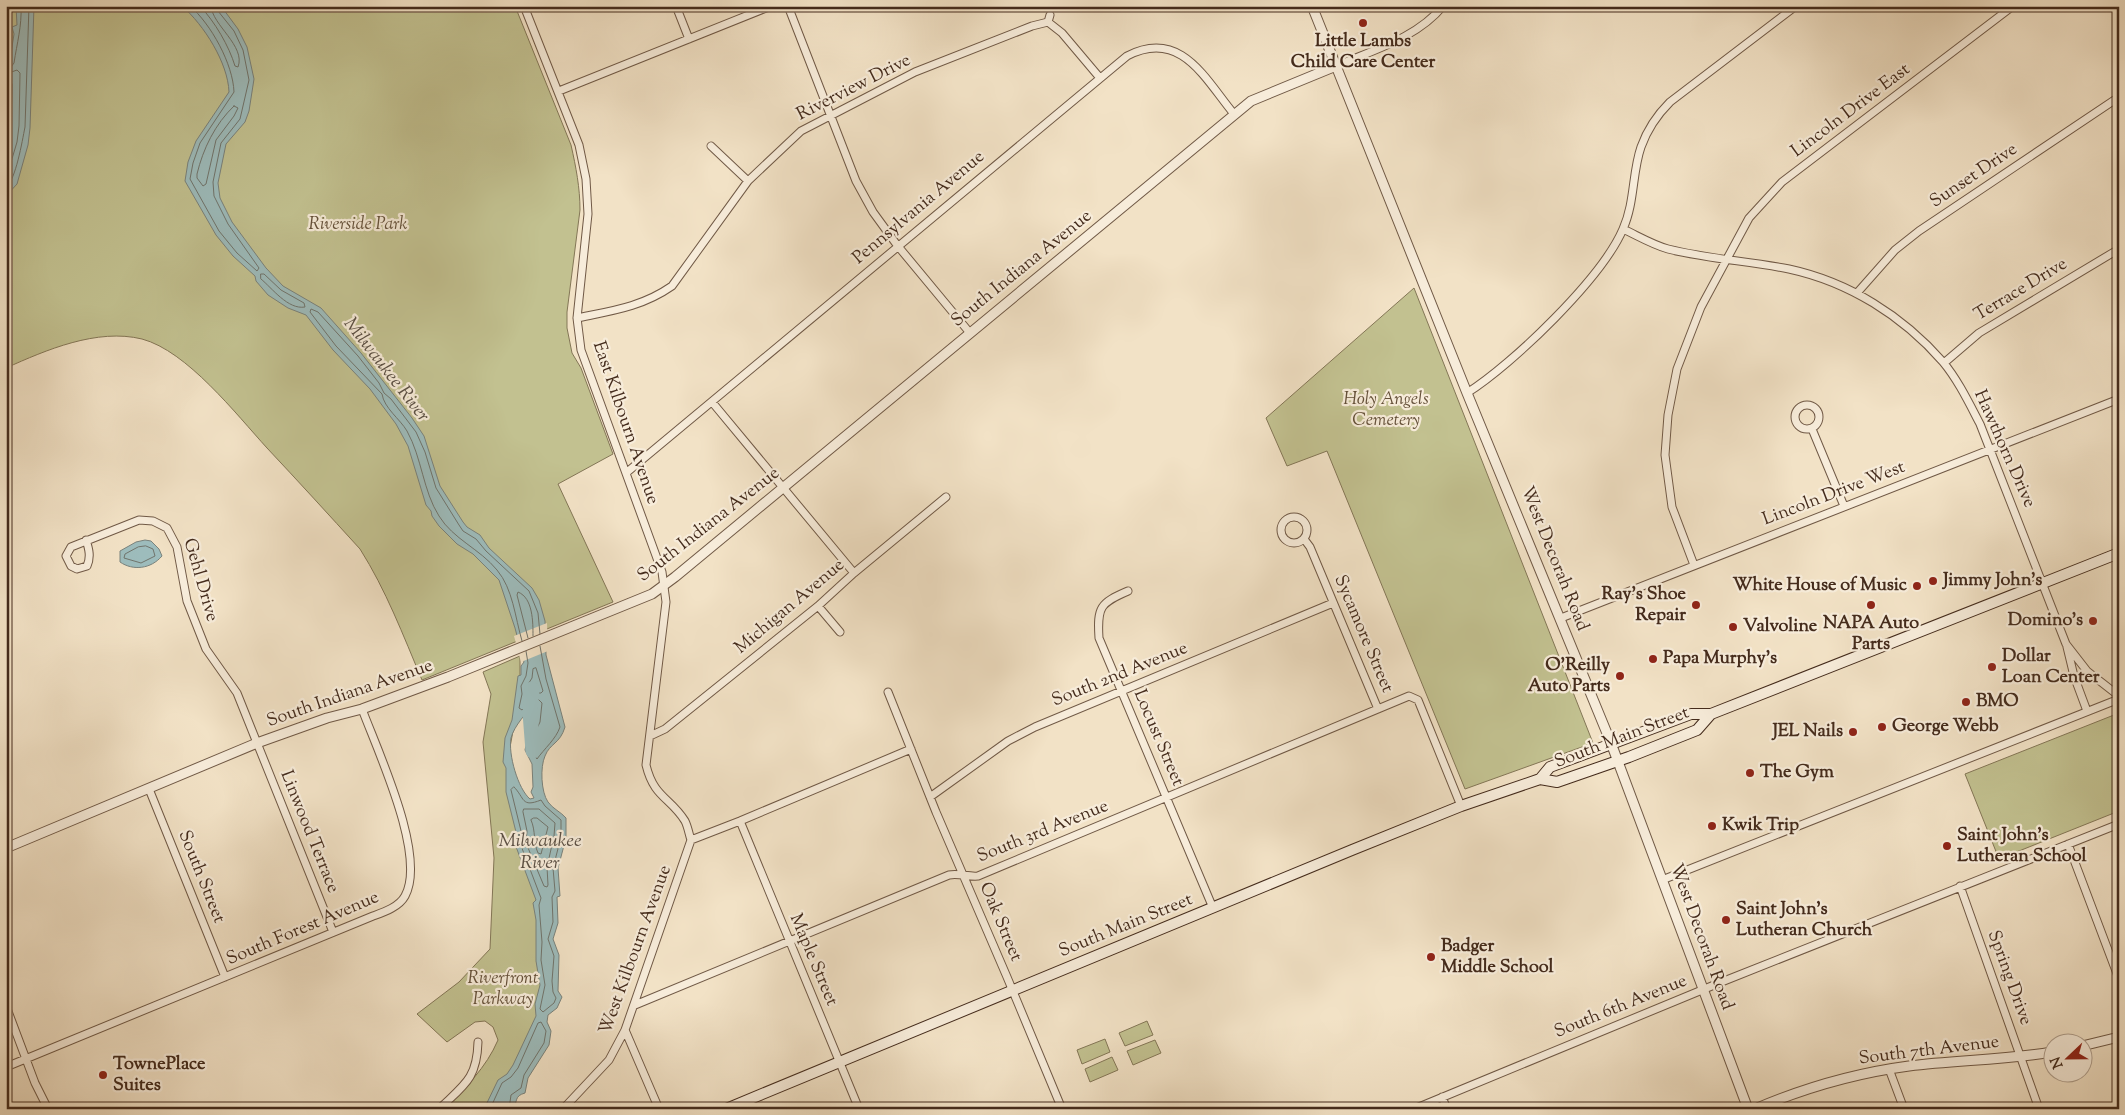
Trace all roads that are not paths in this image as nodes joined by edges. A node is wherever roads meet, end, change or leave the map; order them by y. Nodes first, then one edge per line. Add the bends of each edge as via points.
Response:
1 (524, 6) edge
2 (676, 6) edge
3 (771, 6) edge
4 (788, 6) edge
5 (1312, 6) edge
6 (1443, 6) edge
7 (1796, 6) edge
8 (2013, 6) edge
9 (689, 39) junction
10 (1336, 66) junction
11 (1100, 78) junction
12 (559, 91) junction
13 (2119, 97) edge
14 (1234, 114) junction
15 (831, 117) junction
16 (710, 146) dead end
17 (748, 181) junction
18 (1623, 229) junction
19 (897, 246) junction
20 (2119, 249) edge
21 (1727, 259) junction
22 (1857, 293) junction
23 (577, 318) junction
24 (970, 333) junction
25 (1944, 363) junction
26 (1467, 393) junction
27 (2119, 399) edge
28 (712, 402) junction
29 (1812, 429) dead end
30 (1990, 449) junction
31 (626, 473) junction
32 (783, 489) junction
33 (946, 497) dead end
34 (1844, 506) junction
35 (1304, 539) dead end
36 (86, 540) dead end
37 (2119, 553) edge
38 (1694, 565) junction
39 (854, 573) junction
40 (2043, 582) junction
41 (664, 586) junction
42 (1128, 592) dead end
43 (1333, 603) junction
44 (818, 606) junction
45 (1561, 618) junction
46 (840, 632) dead end
47 (2066, 644) junction
48 (888, 692) dead end
49 (1121, 692) junction
50 (2119, 697) edge
51 (362, 709) junction
52 (1378, 709) junction
53 (2087, 711) junction
54 (1711, 714) junction
55 (650, 736) junction
56 (256, 743) junction
57 (1611, 743) junction
58 (911, 748) junction
59 (1618, 761) junction
60 (1540, 779) junction
61 (149, 788) junction
62 (930, 797) junction
63 (1166, 798) junction
64 (1461, 806) junction
65 (740, 822) junction
66 (2119, 824) edge
67 (691, 840) junction
68 (2068, 844) junction
69 (6, 848) edge
70 (964, 875) junction
71 (1662, 880) junction
72 (1960, 886) junction
73 (1213, 908) junction
74 (333, 932) junction
75 (788, 941) junction
76 (225, 977) junction
77 (2119, 979) edge
78 (1012, 989) junction
79 (1702, 989) junction
80 (635, 1005) junction
81 (6, 1006) edge
82 (626, 1030) junction
83 (2119, 1037) edge
84 (478, 1042) dead end
85 (2092, 1044) edge
86 (2042, 1054) edge
87 (2021, 1057) junction
88 (28, 1058) junction
89 (840, 1062) junction
90 (6, 1067) edge
91 (1889, 1069) junction
92 (1442, 1097) junction
93 (48, 1109) edge
94 (439, 1109) edge
95 (564, 1109) edge
96 (659, 1109) edge
97 (726, 1109) edge
98 (859, 1109) edge
99 (1062, 1109) edge
100 (1414, 1109) edge
101 (1447, 1109) edge
102 (1748, 1109) edge
103 (1755, 1109) edge
104 (1904, 1109) edge
105 (2039, 1109) edge

1 - 12 street, East Kilbourn Avenue
2 - 9 street
3 - 9 street
4 - 15 street
5 - 10 street, West Decorah Road
6 - 10 street via 1435,16 1387,46
7 - 18 street via 1670,102 1659,114 1641,148 1634,192
8 - 21 street, Lincoln Drive East via 1782,182 1749,218
9 - 12 street
10 - 14 street, South Indiana Avenue via 1266,93
10 - 26 street, West Decorah Road
11 - 14 street, Pennsylvania Avenue via 1138,50 1169,49 1197,67
11 - 15 street, Riverview Drive via 1049,19 915,72
11 - 19 street, Pennsylvania Avenue
12 - 23 street, East Kilbourn Avenue via 579,145 586,179 588,214
13 - 22 street, Sunset Drive via 1919,231 1895,250
14 - 24 street, South Indiana Avenue
15 - 17 street, Riverview Drive via 800,131
15 - 19 street via 856,181 872,212
16 - 17 street
17 - 23 street, Riverview Drive via 672,286 659,296 631,307
18 - 21 street, Hawthorn Drive via 1667,249
18 - 26 street via 1601,264 1546,326
19 - 24 street
19 - 28 street, Pennsylvania Avenue
20 - 25 street, Terrace Drive via 1979,333
21 - 22 street, Hawthorn Drive via 1789,269
21 - 38 street, Lincoln Drive East via 1701,307 1677,368 1668,415 1665,455 1672,507
22 - 25 street, Hawthorn Drive via 1904,325
23 - 31 street, East Kilbourn Avenue via 581,350
24 - 32 street, South Indiana Avenue
25 - 30 street, Hawthorn Drive via 1963,392
26 - 45 street, West Decorah Road
27 - 30 street, Lincoln Drive West
28 - 31 street, Pennsylvania Avenue
28 - 32 street
29 - 34 street
30 - 34 street, Lincoln Drive West
30 - 40 street, Hawthorn Drive
31 - 41 street, East Kilbourn Avenue via 662,572
32 - 39 street
32 - 41 street, South Indiana Avenue
33 - 39 street, Michigan Avenue
34 - 38 street, Lincoln Drive West
35 - 43 street, Sycamore Street
36 - 56 street, Gehl Drive via 139,520 152,521 167,528 177,547 186,601 206,649 237,693
37 - 40 main road, South Main Street
38 - 45 street, Lincoln Drive West
39 - 44 street, Michigan Avenue
40 - 47 street, Hawthorn Drive
40 - 54 main road, South Main Street
41 - 51 street, South Indiana Avenue via 652,594 510,653
41 - 55 street, East Kilbourn Avenue via 666,602
42 - 49 street, Locust Street via 1108,600 1097,616 1099,638
43 - 49 street, South 2nd Avenue
43 - 52 street, Sycamore Street
44 - 46 street
44 - 55 street, Michigan Avenue via 665,729
45 - 57 street, West Decorah Road
47 - 50 street, Hawthorn Drive via 2087,671
47 - 53 street
48 - 58 street, Oak Street
49 - 62 street, South 2nd Avenue via 1008,741
49 - 63 street, Locust Street
50 - 53 street
51 - 56 street, South Indiana Avenue
51 - 74 street, South Forest Avenue via 402,817 411,864 410,884 404,898 393,907
52 - 63 street, South 3rd Avenue
52 - 64 street, Sycamore Street via 1409,696 1418,700
53 - 71 street
54 - 57 main road, South Main Street via 1691,714
54 - 59 main road, South Main Street via 1697,730
55 - 67 street, East Kilbourn Avenue via 646,764 649,778 655,790 681,815
56 - 61 street, South Indiana Avenue
56 - 74 street, Linwood Terrace
57 - 59 street, West Decorah Road
57 - 60 main road, South Main Street via 1550,767
58 - 62 street, Oak Street
58 - 65 street
59 - 60 main road, South Main Street via 1557,782
59 - 71 street, West Decorah Road
60 - 64 main road, South Main Street
61 - 69 street, South Indiana Avenue
61 - 76 street, South Street
62 - 70 street, Oak Street
63 - 70 street, South 3rd Avenue via 978,876
63 - 73 street, Locust Street
64 - 73 main road, South Main Street
65 - 67 street
65 - 75 street, Maple Street
66 - 68 street, South 6th Avenue
67 - 80 street, West Kilbourn Avenue
68 - 72 street, South 6th Avenue
68 - 77 street
70 - 75 street, South 3rd Avenue via 948,875
70 - 78 street, Oak Street
71 - 79 street, West Decorah Road
72 - 79 street, South 6th Avenue
72 - 87 street, Spring Drive
73 - 78 main road, South Main Street
74 - 76 street, South Forest Avenue
75 - 80 street, South 3rd Avenue
75 - 89 street, Maple Street
76 - 88 street, South Forest Avenue
78 - 89 main road, South Main Street
78 - 99 street, Oak Street
79 - 92 street, South 6th Avenue
79 - 102 street, West Decorah Road
80 - 82 street, West Kilbourn Avenue
81 - 88 street
82 - 95 street, West Kilbourn Avenue via 610,1060
82 - 96 street
83 - 85 street
84 - 94 street via 474,1073
86 - 87 street, South 7th Avenue
87 - 91 street, South 7th Avenue
87 - 105 street, Spring Drive
88 - 90 street, South Forest Avenue
88 - 93 street via 35,1083
89 - 97 main road, South Main Street
89 - 98 street, Maple Street
91 - 103 street, South 7th Avenue via 1808,1089
91 - 104 street
92 - 100 street, South 6th Avenue
92 - 101 street

